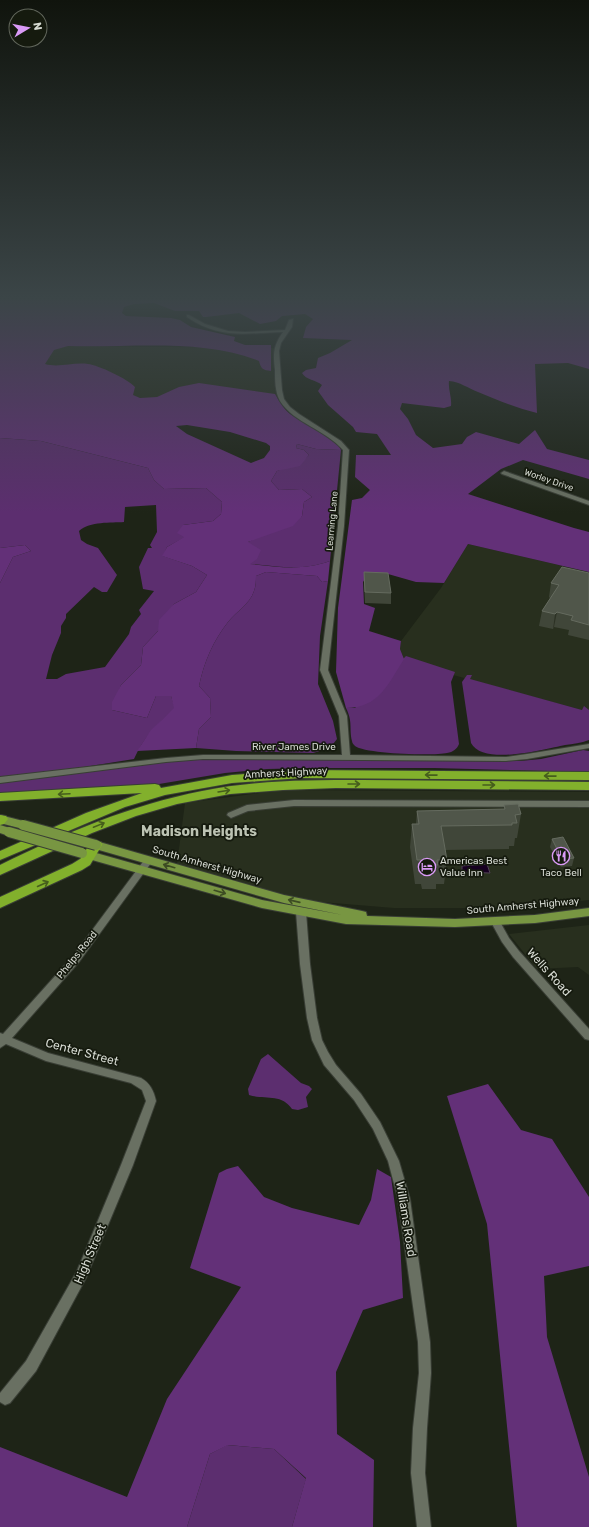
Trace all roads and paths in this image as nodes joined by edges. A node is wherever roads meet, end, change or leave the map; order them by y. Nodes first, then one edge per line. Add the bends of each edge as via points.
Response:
1 (278, 370) edge
2 (504, 474) dead end
3 (589, 503) edge
4 (589, 746) edge
5 (346, 757) junction
6 (589, 776) edge
7 (0, 780) edge
8 (214, 781) junction
9 (589, 786) edge
10 (0, 797) edge
11 (589, 804) edge
12 (231, 815) dead end
13 (2, 824) edge
14 (90, 851) junction
15 (0, 856) edge
16 (145, 865) junction
17 (0, 870) edge
18 (0, 903) edge
19 (301, 912) junction
20 (589, 912) edge
21 (387, 922) junction
22 (496, 922) junction
23 (589, 1036) edge
24 (2, 1040) edge
25 (150, 1098) joint
26 (5, 1398) dead end
27 (424, 1527) edge

1 - 5 street, Learning Lane via 280,397 286,406 337,439 346,450 340,533 324,670 343,716
2 - 3 street, Worley Drive
4 - 5 street, River James Drive via 522,758
5 - 7 street, River James Drive via 203,757
6 -> 8 highway, Amherst Highway via 301,774
8 -> 10 highway via 123,791
8 - 15 highway, Amherst Highway via 121,804
17 -> 9 highway, Amherst Highway via 120,816 226,790 316,784
11 - 12 street via 294,803 247,808
13 - 14 main road, South Amherst Highway, bridge
13 - 14 main road, South Amherst Highway, bridge via 23,825
14 - 16 main road, South Amherst Highway
18 -> 14 highway via 65,874 85,862
16 -> 19 main road, South Amherst Highway via 262,904
21 -> 16 main road, South Amherst Highway
16 - 24 street, Phelps Road via 76,959
19 - 21 main road, South Amherst Highway via 346,920
19 - 27 street, Williams Road via 312,1028 317,1043 332,1068 362,1103 376,1125 392,1155 404,1199 424,1342 425,1374 418,1473
20 - 22 main road, South Amherst Highway
21 - 22 main road, South Amherst Highway
22 - 23 street, Wells Road via 516,954
24 - 25 street, Center Street via 46,1057 133,1079 146,1087
25 - 26 street, High Street via 149,1108 127,1165 82,1274 31,1366

